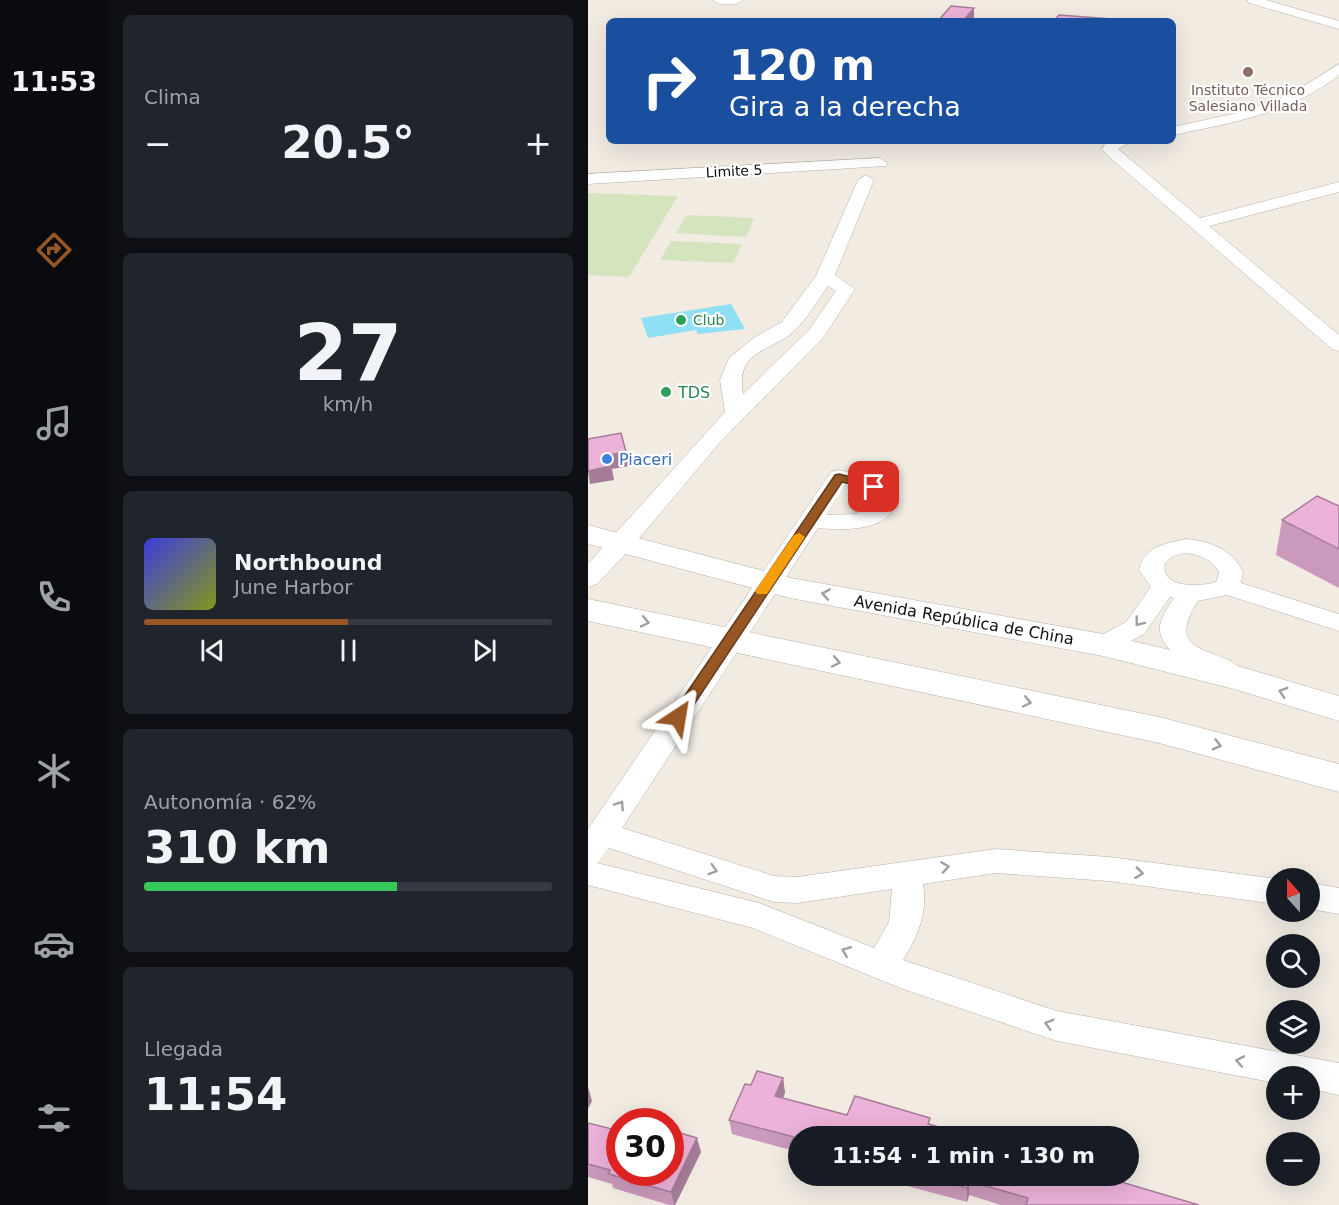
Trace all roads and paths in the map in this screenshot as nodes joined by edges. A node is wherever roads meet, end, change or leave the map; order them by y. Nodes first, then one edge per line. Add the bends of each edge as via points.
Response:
1 (719, 0) edge
2 (732, 0) edge
3 (737, 0) edge
4 (1253, 0) edge
5 (1339, 25) edge
6 (1339, 68) edge
7 (1176, 130) edge
8 (1113, 144) edge
9 (880, 163) dead end
10 (588, 179) edge
11 (866, 180) dead end
12 (1339, 187) edge
13 (1197, 224) junction
14 (825, 277) junction
15 (1339, 319) edge
16 (1315, 325) junction
17 (1339, 345) edge
18 (736, 412) junction
19 (811, 520) dead end
20 (588, 534) edge
21 (622, 543) junction
22 (588, 579) edge
23 (767, 583) junction
24 (1164, 587) junction
25 (1227, 587) junction
26 (1189, 595) junction
27 (588, 610) edge
28 (1339, 623) edge
29 (729, 640) junction
30 (1103, 645) junction
31 (1241, 679) junction
32 (1339, 709) edge
33 (1339, 778) edge
34 (595, 844) edge
35 (588, 873) edge
36 (904, 873) junction
37 (1266, 890) edge
38 (1320, 898) edge
39 (1339, 901) edge
40 (881, 965) junction
41 (1339, 1079) edge

1 - 2 street
2 - 3 street
4 - 5 street
6 - 7 street via 1310,91 1280,105
8 - 13 street via 1112,152
9 - 10 street, Limite 5
11 - 14 street
12 - 13 street
13 - 16 street
14 - 18 street via 789,326 739,358 730,380
14 - 18 street via 844,286 845,294 816,333
15 - 16 street
16 - 17 street
18 - 21 street
19 - 23 street
20 - 21 main road, Avenida República de China
21 - 22 street
21 - 23 main road, Avenida República de China
23 - 29 street
30 -> 23 main road, Avenida República de China
24 - 25 street via 1151,572 1151,564 1163,552 1186,546 1204,549 1228,564 1232,572
24 - 26 street
24 -> 30 street via 1135,628
25 - 26 street
25 - 28 street
26 - 31 street via 1173,621 1173,639 1180,647
27 -> 29 main road
29 -> 33 main road via 1159,730
34 -> 29 street
30 - 31 main road, Avenida República de China
32 -> 31 main road, Avenida República de China
34 -> 36 street via 657,853 774,888 797,890
40 -> 35 street via 759,916
36 -> 37 street via 996,861 1025,862
36 - 40 street via 910,893 907,922
38 - 39 street
41 -> 40 street via 1057,1026

